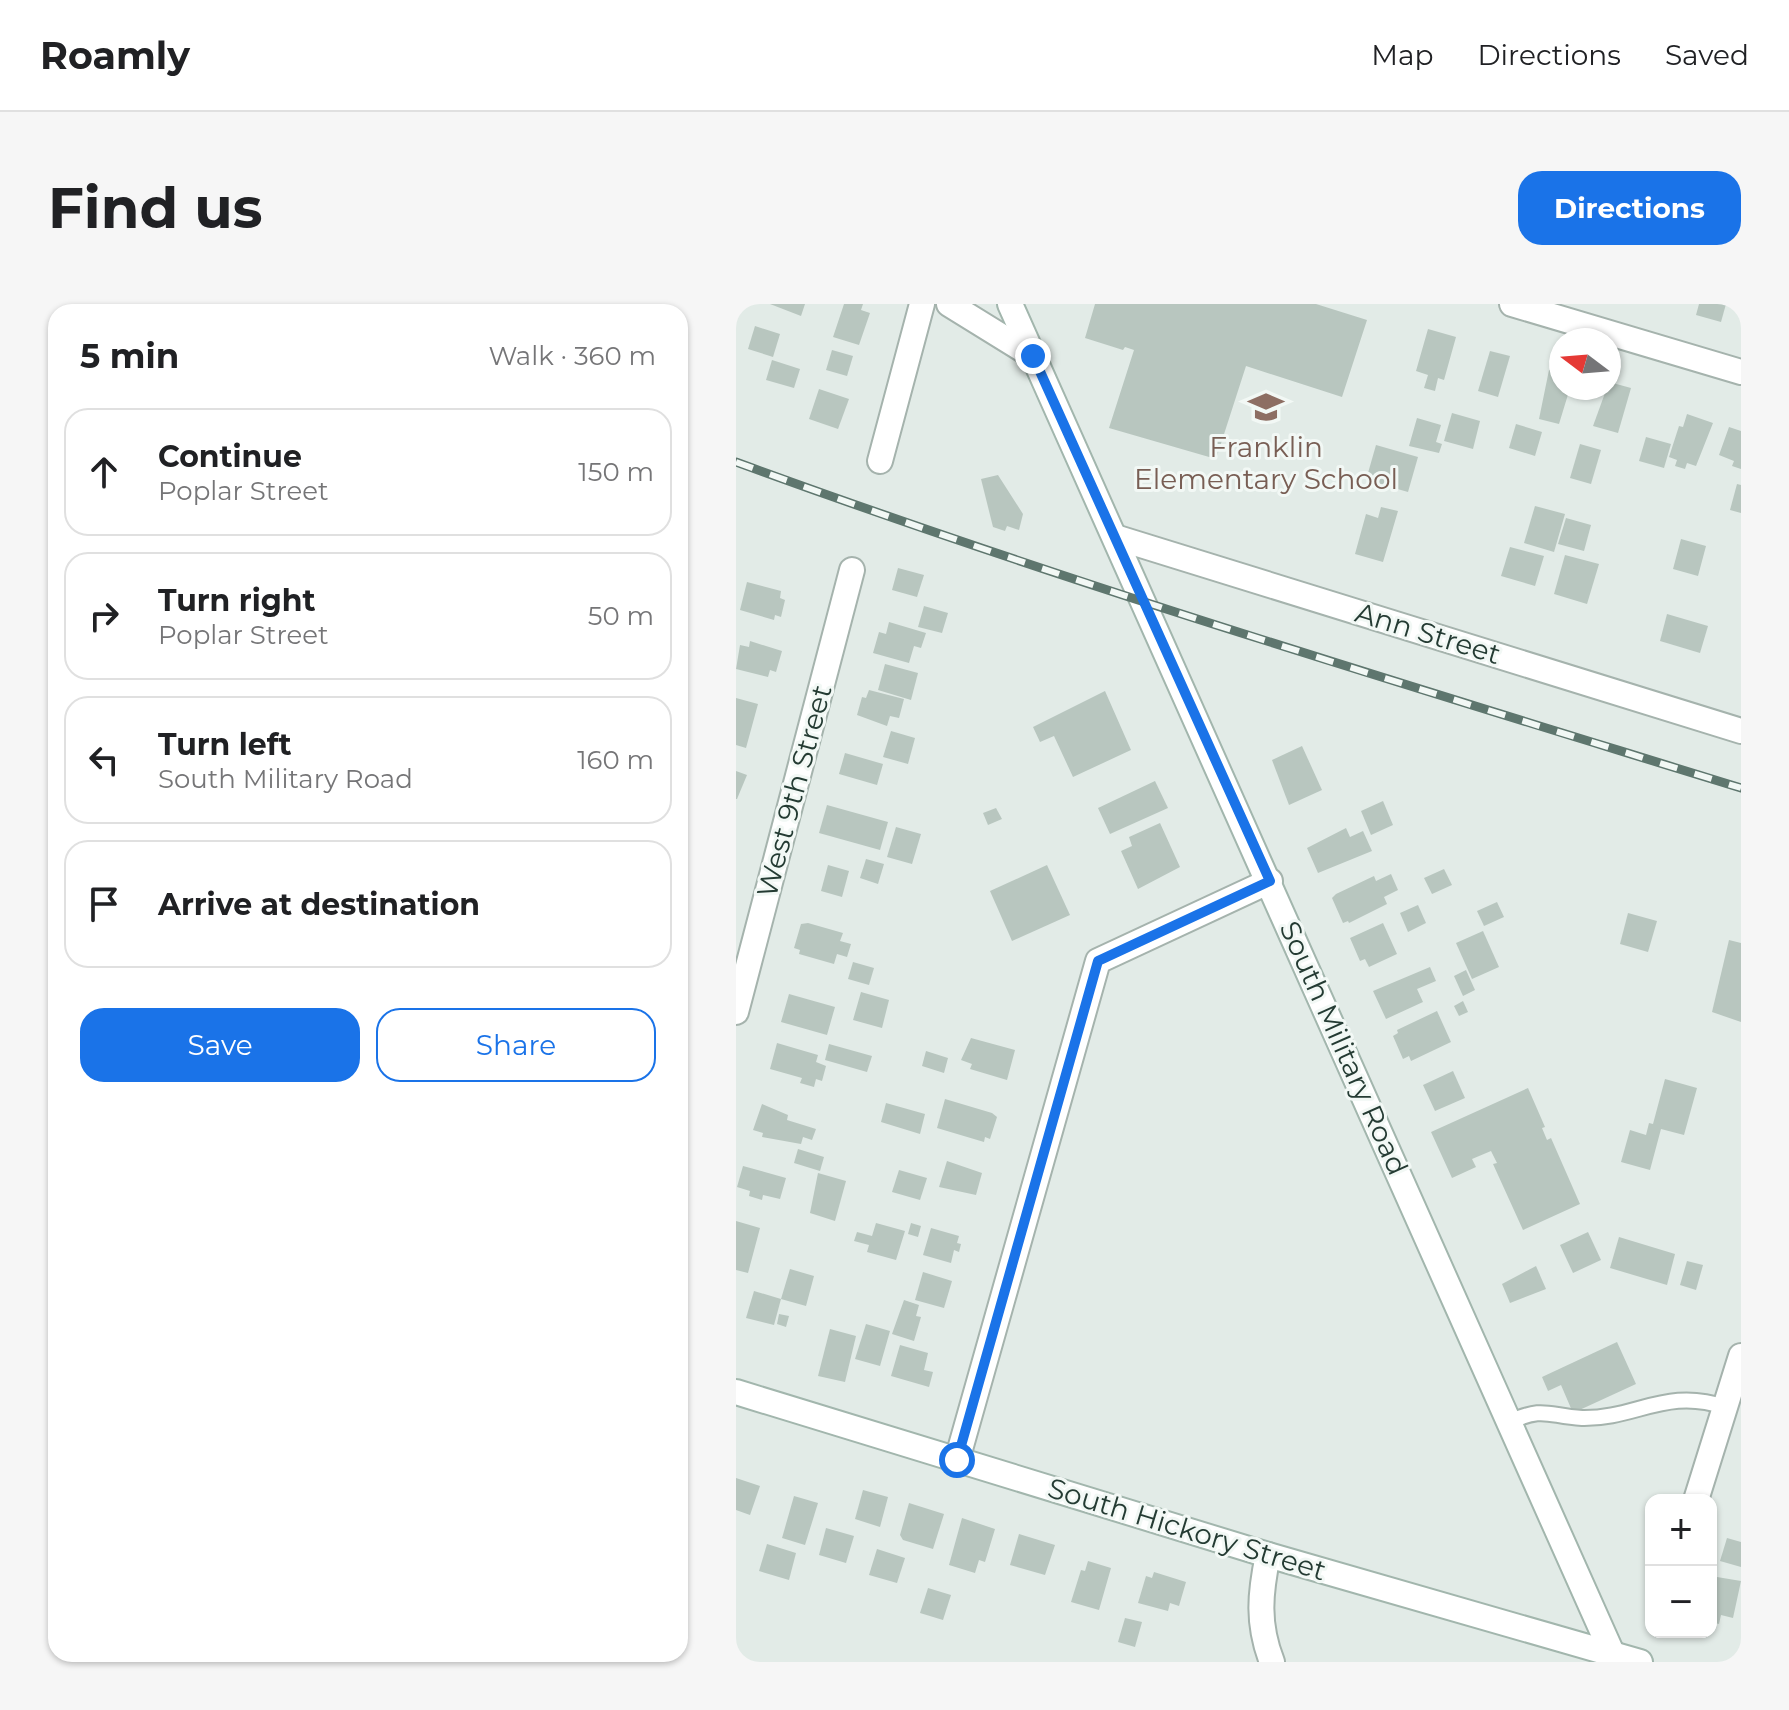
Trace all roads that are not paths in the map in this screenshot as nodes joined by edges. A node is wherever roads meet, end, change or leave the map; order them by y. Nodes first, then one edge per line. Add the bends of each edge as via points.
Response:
1 (922, 304) edge
2 (949, 304) edge
3 (1010, 304) edge
4 (1512, 304) edge
5 (1033, 356) junction
6 (1741, 372) edge
7 (880, 461) dead end
8 (1115, 537) junction
9 (852, 570) dead end
10 (1741, 731) edge
11 (1270, 881) junction
12 (736, 1012) edge
13 (1741, 1356) edge
14 (736, 1392) edge
15 (1725, 1407) junction
16 (1509, 1422) junction
17 (957, 1460) junction
18 (1698, 1494) edge
19 (1268, 1555) junction
20 (1614, 1658) edge
21 (1272, 1662) edge
22 (1640, 1662) edge

1 - 7 street
2 - 5 street
3 - 5 street, South Military Road
4 - 6 street
5 - 8 street, South Military Road
8 - 10 street, Ann Street
8 - 11 street, South Military Road
9 - 12 street, West 9th Street
11 - 16 street, South Military Road
11 - 17 street via 1098,961
13 - 15 street
14 - 17 street, South Hickory Street
15 - 16 lane via 1698,1398 1584,1418 1534,1411
15 - 18 street
16 - 20 street, South Military Road
17 - 19 street, South Hickory Street
19 - 20 street, South Hickory Street
19 - 21 street via 1260,1617
20 - 22 street, South Hickory Street

